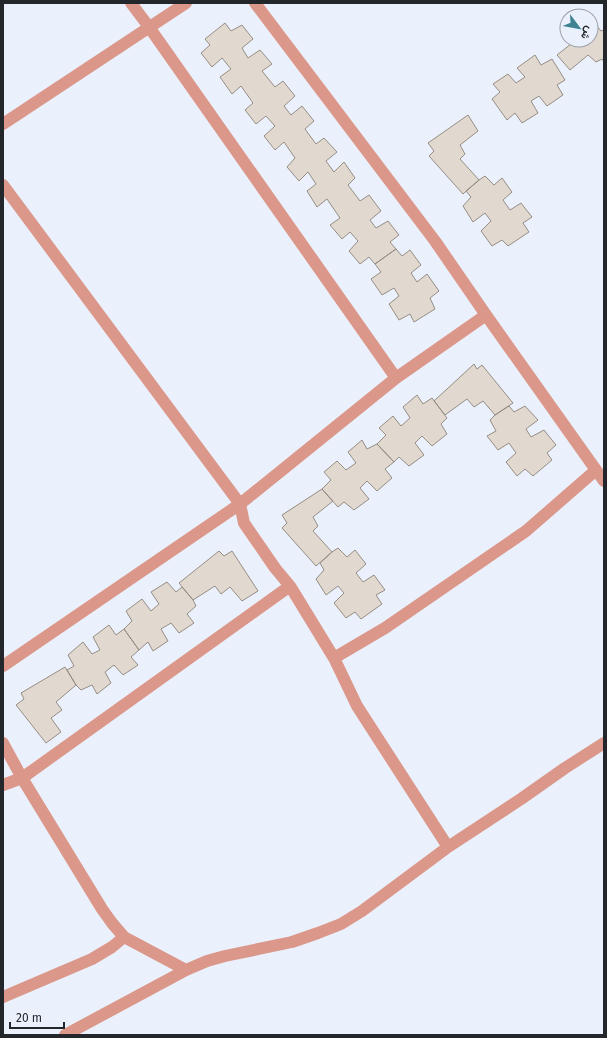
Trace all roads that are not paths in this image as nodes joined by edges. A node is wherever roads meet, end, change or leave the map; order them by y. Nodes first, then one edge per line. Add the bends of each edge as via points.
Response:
1 (131, 3) edge
2 (186, 3) edge
3 (256, 3) edge
4 (149, 27) junction
5 (3, 124) edge
6 (3, 185) edge
7 (486, 315) junction
8 (396, 378) junction
9 (596, 470) junction
10 (604, 481) edge
11 (240, 504) junction
12 (290, 586) junction
13 (334, 658) junction
14 (3, 666) edge
15 (3, 743) edge
16 (604, 743) edge
17 (22, 778) junction
18 (3, 785) edge
19 (448, 847) junction
20 (124, 937) junction
21 (186, 970) junction
22 (3, 997) edge
23 (65, 1035) edge

1 - 4 street
2 - 4 street
3 - 7 street via 435,241
4 - 5 street
4 - 8 street
6 - 11 street
7 - 8 street
7 - 9 street
8 - 11 street
9 - 10 street
9 - 13 street via 526,531 385,628
11 - 12 street via 244,523
11 - 14 street
12 - 13 street
12 - 17 street
13 - 19 street via 360,712
15 - 17 street
16 - 19 street
17 - 18 street
17 - 20 street via 102,908
19 - 21 street via 341,924 292,942 225,956
20 - 21 street
20 - 22 street via 92,959
21 - 23 street

